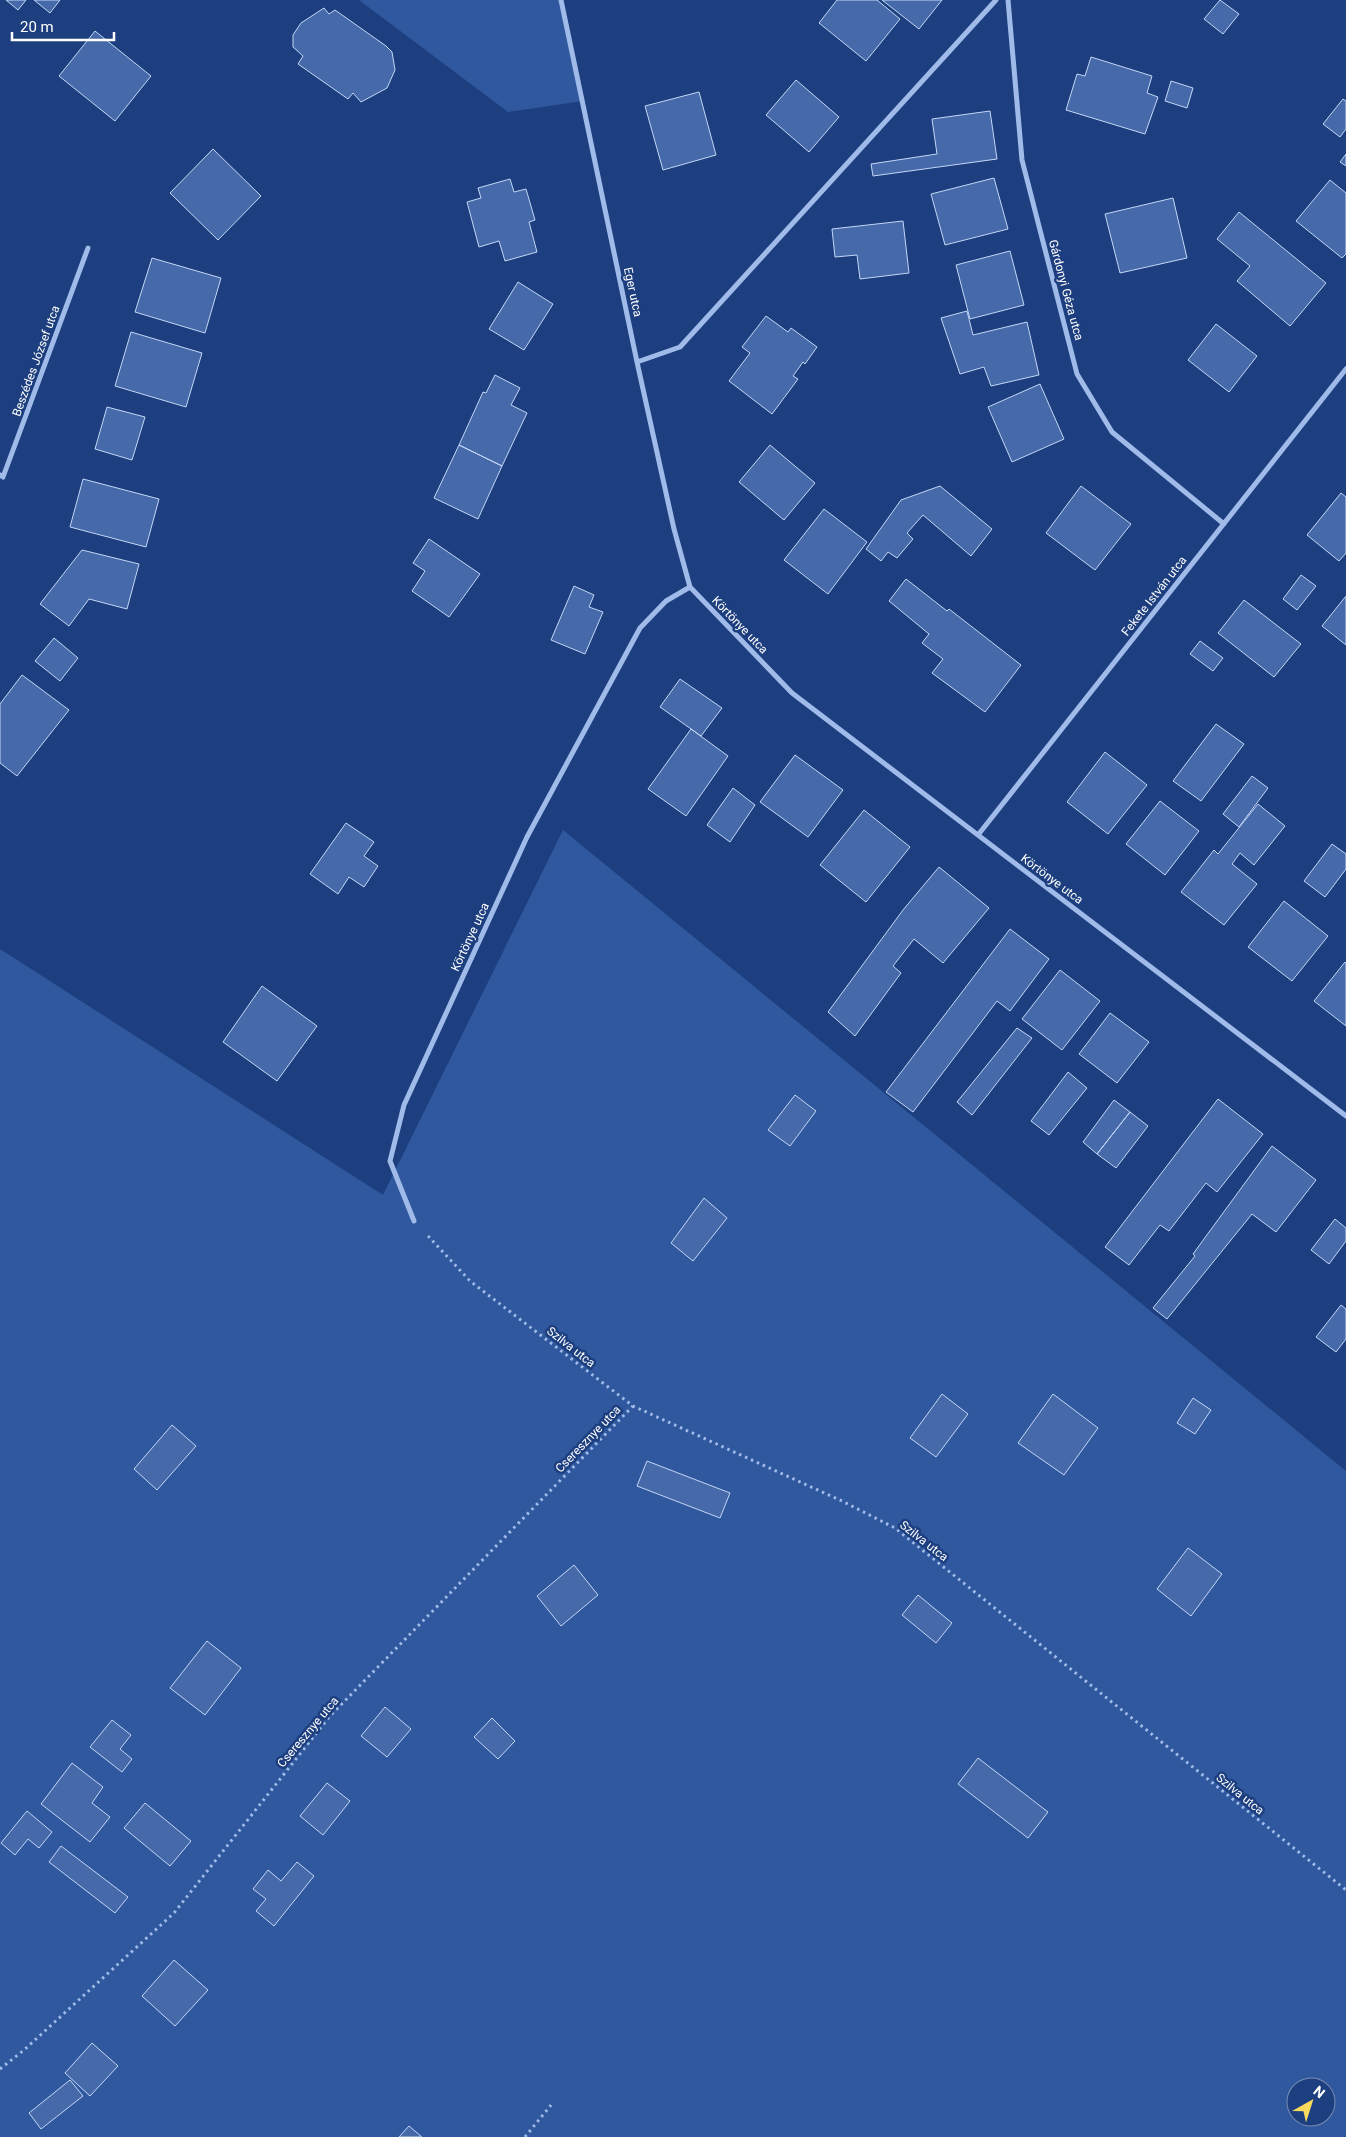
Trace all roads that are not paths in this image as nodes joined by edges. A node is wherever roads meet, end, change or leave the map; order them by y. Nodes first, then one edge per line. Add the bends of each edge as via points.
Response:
1 (561, 0) edge
2 (996, 0) edge
3 (1008, 0) edge
4 (88, 248) dead end
5 (637, 362) junction
6 (1346, 369) edge
7 (0, 475) edge
8 (1224, 524) junction
9 (690, 586) junction
10 (978, 835) junction
11 (1346, 1116) edge
12 (414, 1221) road end

1 - 5 street, Eger utca
2 - 5 street via 680,347
3 - 8 street, Gárdonyi Géza utca via 1022,160 1077,374 1112,432
4 - 7 street, Beszédes József utca via 3,477
5 - 9 street, Eger utca
6 - 8 street, Fekete István utca
8 - 10 street, Fekete István utca
9 - 10 street, Körtönye utca via 792,693
9 - 12 street, Körtönye utca via 666,601 640,628 527,837 404,1105 390,1161
10 - 11 street, Körtönye utca

